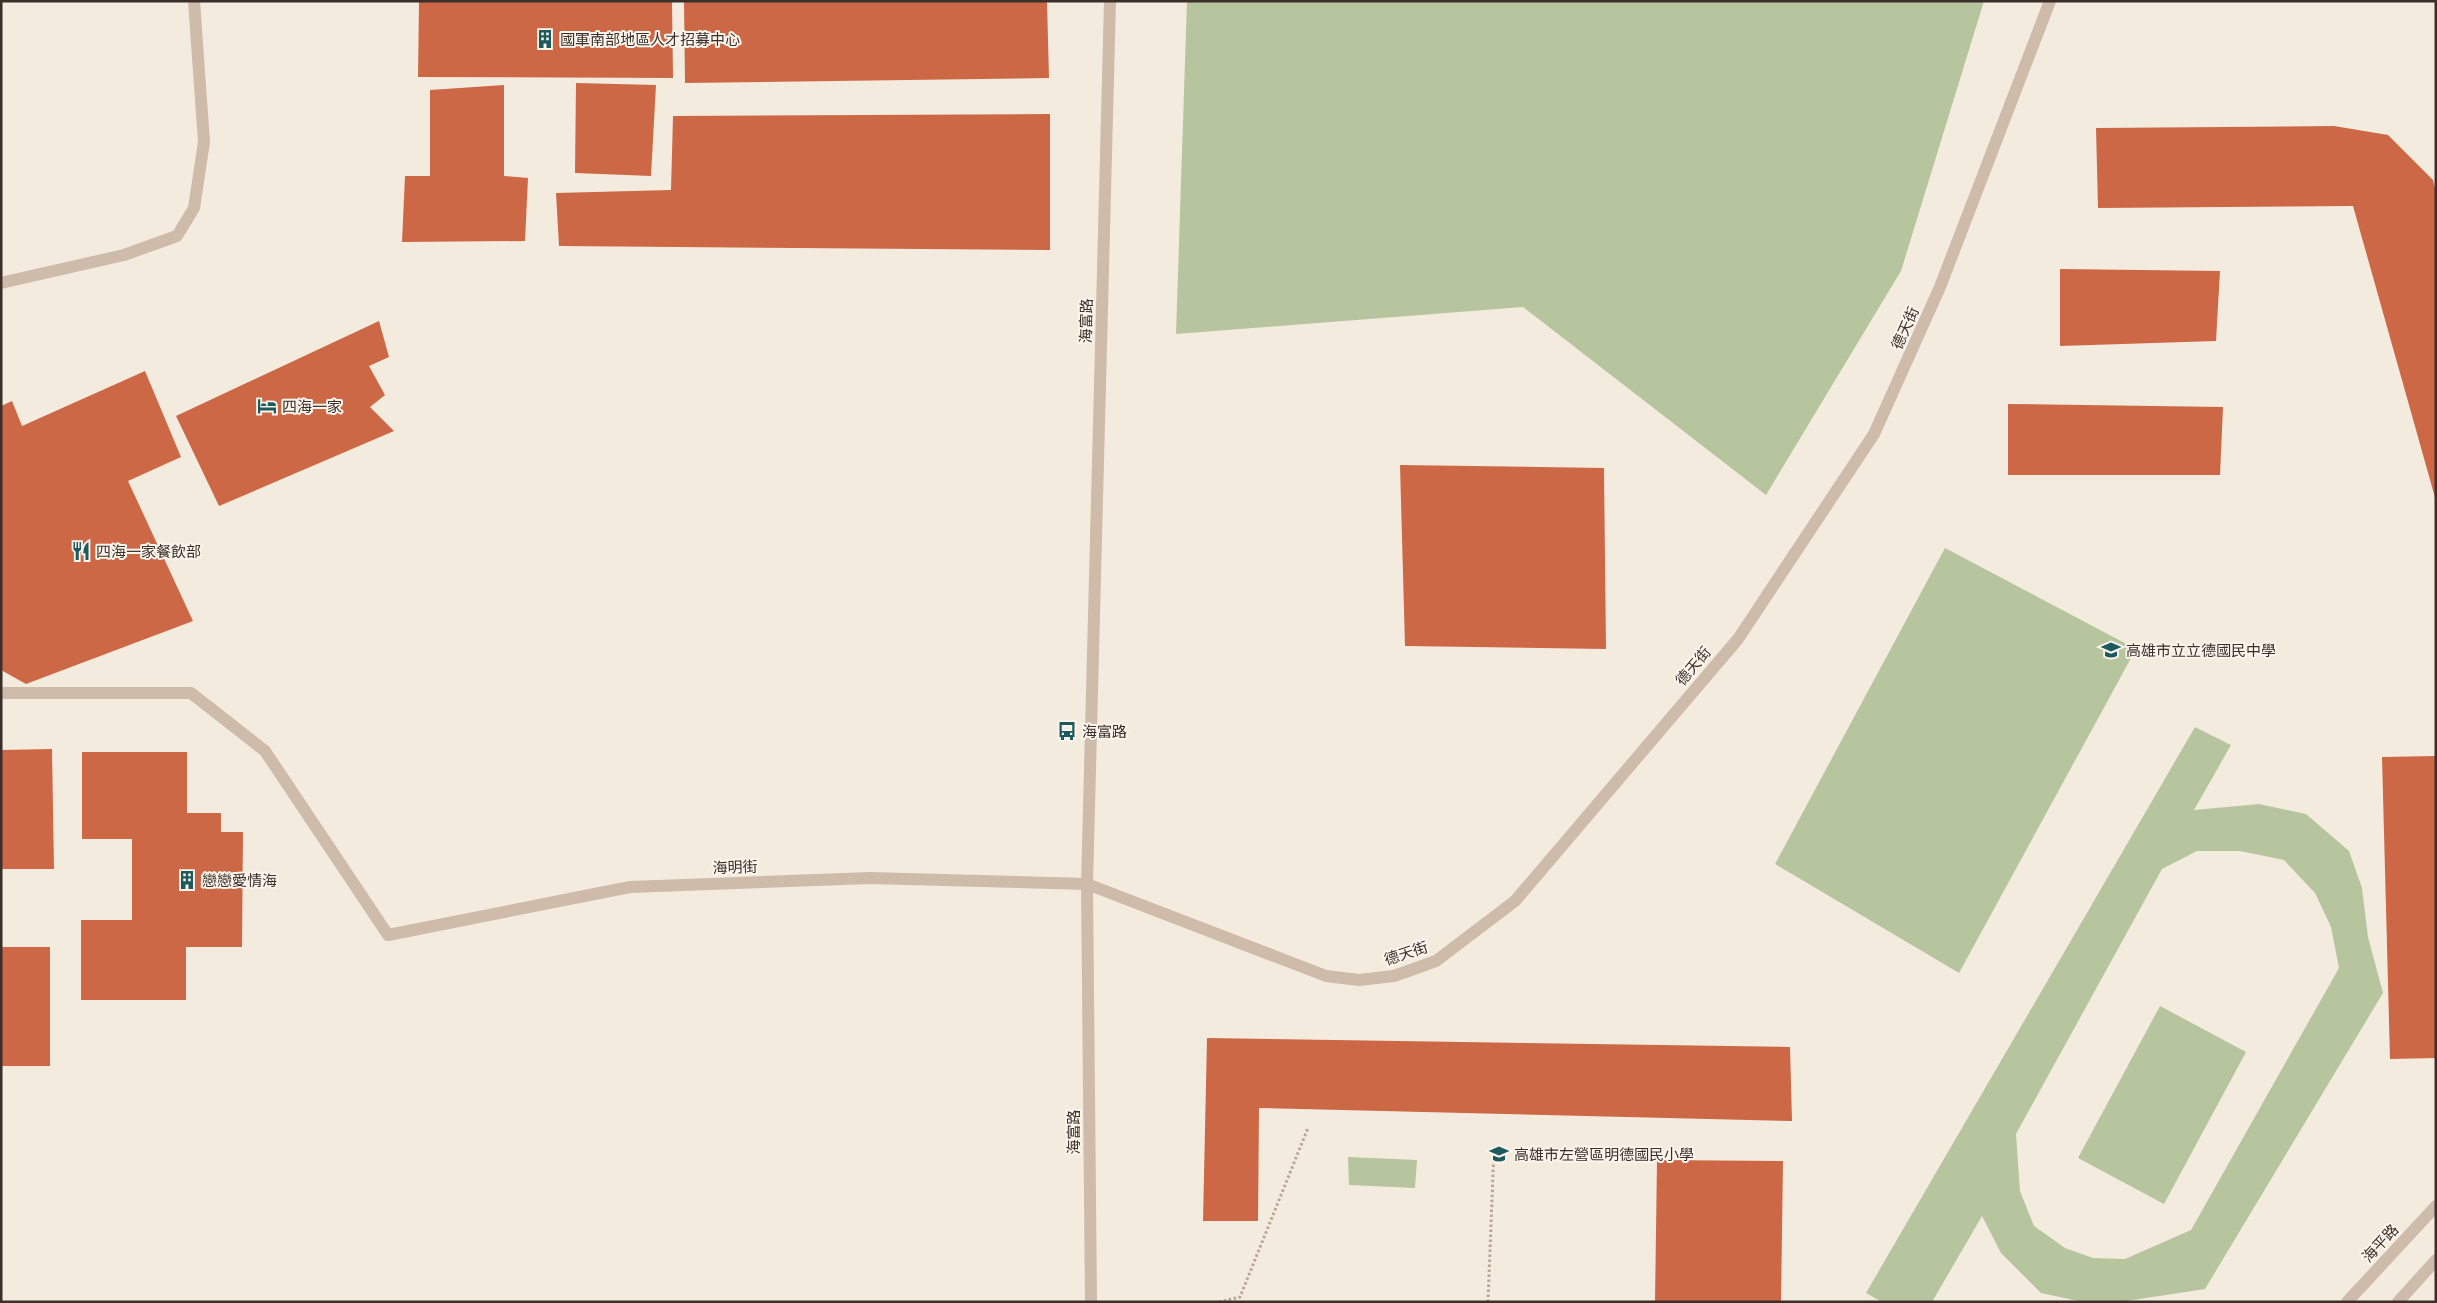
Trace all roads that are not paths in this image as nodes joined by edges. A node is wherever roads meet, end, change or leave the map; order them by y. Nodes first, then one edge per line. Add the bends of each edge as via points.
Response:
1 (194, 1) edge
2 (1110, 1) edge
3 (2050, 1) edge
4 (1, 282) edge
5 (1, 693) edge
6 (1088, 884) junction
7 (2436, 1206) edge
8 (2436, 1260) edge
9 (1091, 1302) edge
10 (2348, 1302) edge
11 (2398, 1302) edge

1 - 4 street via 204,142 194,208 177,236 124,255
2 - 6 street, 海富路
3 - 6 street, 德天街 via 1940,287 1874,434 1738,639 1514,901 1436,961 1394,976 1359,980 1326,976
5 - 6 street, 海明街 via 191,693 264,751 388,935 630,887 870,878
6 - 9 street, 海富路
7 - 10 street, 海平路
8 - 11 street

